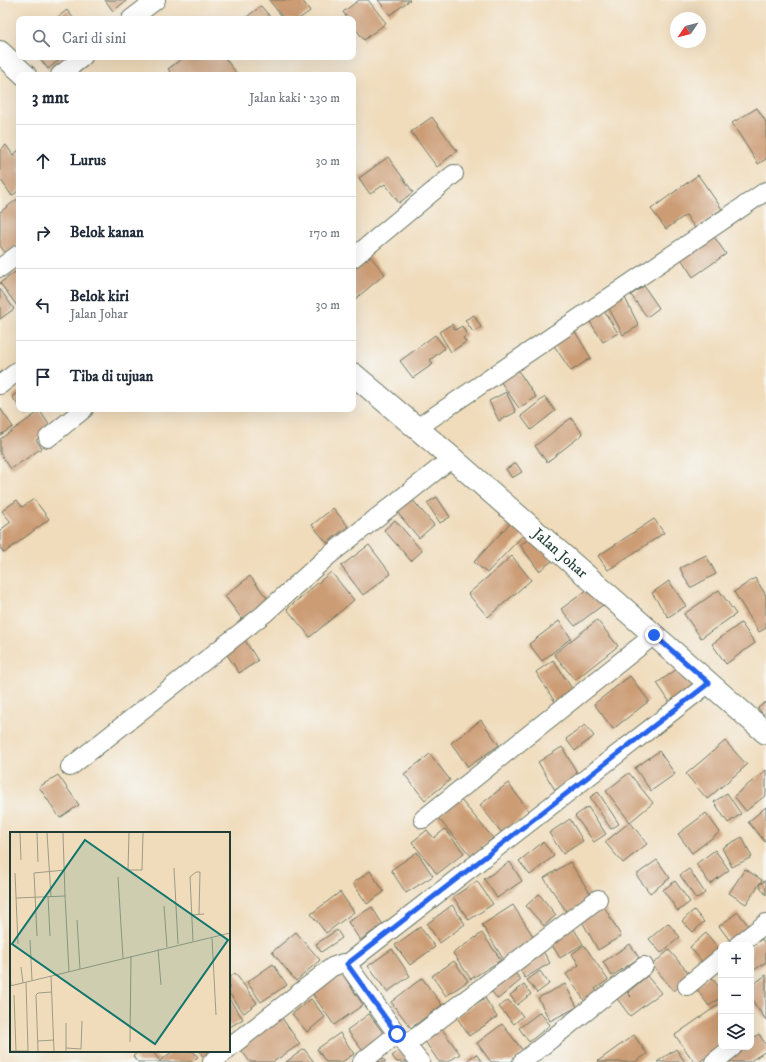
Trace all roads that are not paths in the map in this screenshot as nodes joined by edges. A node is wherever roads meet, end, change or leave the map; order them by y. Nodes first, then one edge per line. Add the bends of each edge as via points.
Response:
1 (156, 0) edge
2 (135, 16) edge
3 (0, 52) edge
4 (79, 60) edge
5 (22, 72) edge
6 (64, 72) edge
7 (454, 174) dead end
8 (766, 190) edge
9 (16, 256) edge
10 (356, 256) edge
11 (0, 267) edge
12 (16, 372) edge
13 (356, 377) edge
14 (0, 385) edge
15 (80, 412) edge
16 (416, 428) junction
17 (48, 438) dead end
18 (452, 458) junction
19 (654, 635) junction
20 (709, 683) junction
21 (766, 733) edge
22 (70, 767) dead end
23 (422, 819) dead end
24 (598, 899) dead end
25 (766, 923) edge
26 (742, 942) edge
27 (718, 960) edge
28 (347, 964) junction
29 (644, 966) dead end
30 (687, 986) dead end
31 (402, 1039) junction
32 (230, 1050) edge
33 (729, 1050) edge
34 (362, 1062) edge
35 (420, 1062) edge
36 (522, 1062) edge
37 (714, 1062) edge

1 - 2 street
3 - 5 street
4 - 6 street
7 - 10 street
8 - 16 street
9 - 11 street
12 - 14 street
13 - 16 street, Jalan Johar
15 - 17 street
16 - 18 street, Jalan Johar
18 - 19 street, Jalan Johar
18 - 22 street via 327,557 264,614
19 - 20 street, Jalan Johar
19 - 23 street
20 - 21 street, Jalan Johar
20 - 28 street
24 - 31 street
25 - 26 street
27 - 30 street
28 - 31 street
28 - 32 street via 332,967
29 - 36 street
31 - 34 street
31 - 35 street
33 - 37 street

